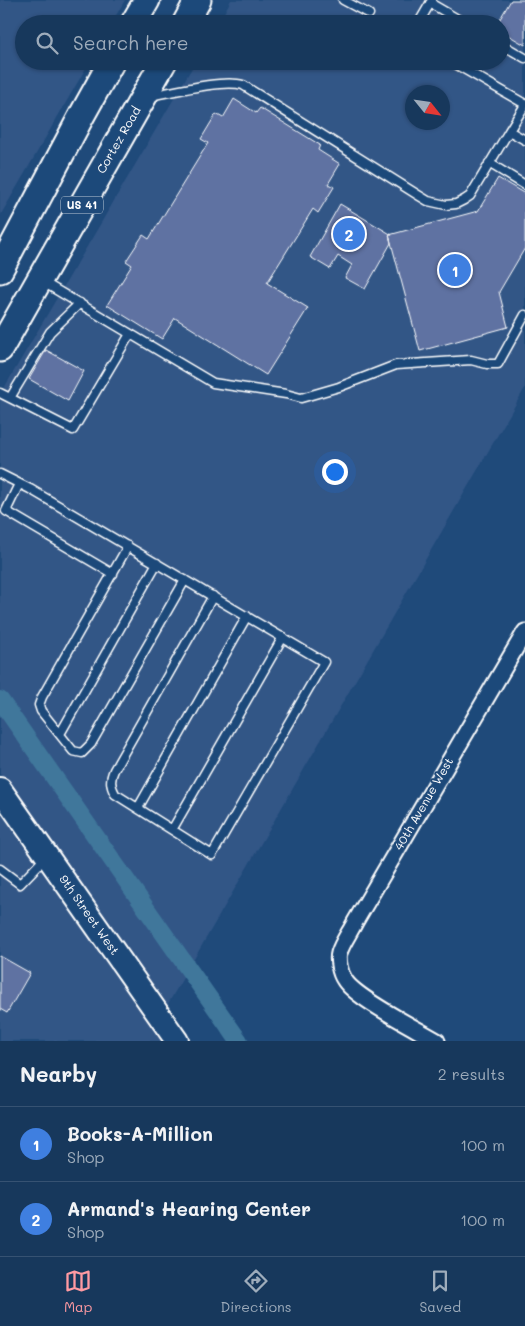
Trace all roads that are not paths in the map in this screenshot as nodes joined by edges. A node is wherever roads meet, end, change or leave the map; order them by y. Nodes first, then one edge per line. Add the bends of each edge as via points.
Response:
1 (147, 0) edge
2 (198, 0) edge
3 (343, 0) edge
4 (431, 1) edge
5 (369, 14) dead end
6 (138, 15) edge
7 (190, 15) edge
8 (423, 15) edge
9 (452, 15) edge
10 (510, 49) edge
11 (525, 58) edge
12 (107, 70) edge
13 (159, 70) edge
14 (465, 70) edge
15 (144, 97) junction
16 (525, 105) edge
17 (509, 131) junction
18 (525, 140) edge
19 (490, 163) junction
20 (525, 185) edge
21 (1, 264) edge
22 (40, 280) junction
23 (80, 303) junction
24 (525, 315) edge
25 (130, 334) junction
26 (0, 349) edge
27 (0, 393) edge
28 (10, 398) junction
29 (0, 474) edge
30 (19, 484) junction
31 (128, 546) junction
32 (157, 563) junction
33 (112, 574) junction
34 (185, 580) junction
35 (213, 596) junction
36 (247, 616) junction
37 (525, 632) edge
38 (283, 637) junction
39 (60, 734) junction
40 (0, 789) edge
41 (138, 808) junction
42 (172, 830) junction
43 (47, 856) junction
44 (0, 869) edge
45 (177, 1041) edge
46 (437, 1041) edge

1 - 6 main road
2 - 7 main road
3 - 5 lane
4 - 8 lane
4 - 9 lane
10 - 11 lane
12 - 21 main road
13 - 15 main road, Cortez Road / US 41
14 - 16 lane
15 - 19 lane via 219,84 243,85 418,195 438,204 456,204 470,196
15 - 22 main road, Cortez Road / US 41
16 - 17 lane
17 - 18 lane
17 - 19 lane
19 - 20 lane
22 - 23 lane
22 - 26 main road, Cortez Road / US 41
23 - 25 lane
23 - 28 lane via 50,332
24 - 25 lane via 498,364 471,360 396,365 301,398 213,383
25 - 28 lane via 73,430
27 - 28 lane
29 - 30 lane
30 - 31 lane
30 - 33 lane via 6,511
31 - 32 lane
31 - 33 lane
32 - 34 lane
32 - 39 lane
33 - 39 lane via 39,705
34 - 35 lane
34 - 39 lane via 87,750 82,753 73,751
35 - 36 lane
35 - 41 lane via 110,779 116,794
36 - 38 lane
36 - 41 lane
37 - 46 street, 40th Avenue West via 339,953 344,980 354,991
38 - 42 lane
38 - 42 lane via 324,662 212,855
40 - 43 main road, 9th Street West
41 - 42 lane
43 - 44 lane via 20,884
43 - 45 main road, 9th Street West

